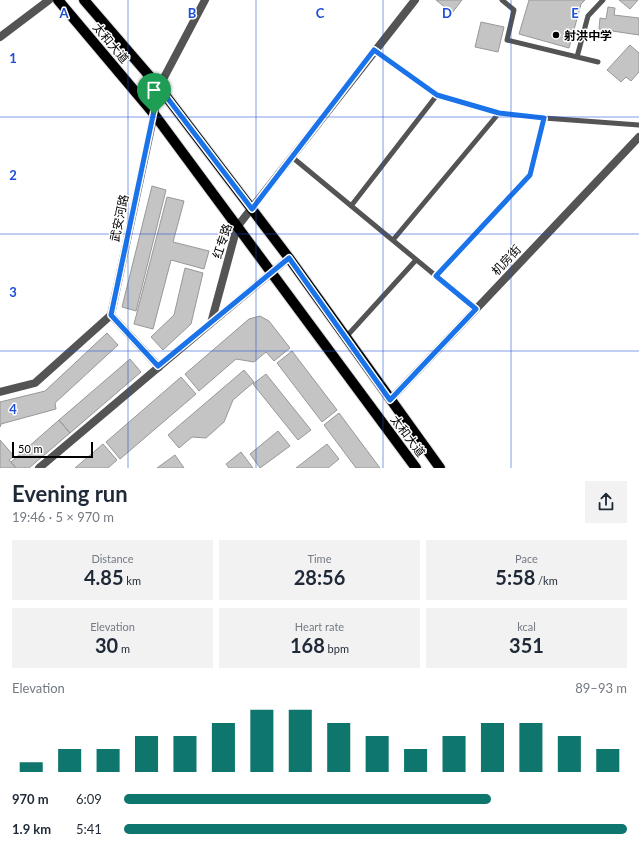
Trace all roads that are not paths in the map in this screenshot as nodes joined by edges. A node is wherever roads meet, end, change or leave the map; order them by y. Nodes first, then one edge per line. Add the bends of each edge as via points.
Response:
1 (49, 0) edge
2 (58, 0) edge
3 (84, 0) edge
4 (205, 0) edge
5 (414, 0) edge
6 (502, 0) edge
7 (603, 0) edge
8 (0, 37) edge
9 (374, 50) junction
10 (577, 57) junction
11 (598, 62) dead end
12 (159, 87) junction
13 (437, 95) junction
14 (499, 113) junction
15 (154, 114) junction
16 (544, 118) junction
17 (639, 125) edge
18 (639, 137) edge
19 (292, 157) junction
20 (351, 206) junction
21 (252, 209) junction
22 (237, 227) junction
23 (393, 240) junction
24 (289, 258) junction
25 (416, 260) junction
26 (271, 273) junction
27 (436, 276) junction
28 (476, 309) junction
29 (111, 315) junction
30 (211, 323) junction
31 (346, 338) junction
32 (158, 366) junction
33 (0, 392) edge
34 (390, 400) junction
35 (40, 468) edge
36 (416, 468) edge
37 (440, 468) edge

1 - 8 street
2 - 15 main road, 太和大道
3 - 12 main road, 太和大道
4 - 12 street, 武安河路
5 - 9 street, 红专路
6 - 10 lane via 514,10 507,40
7 - 10 lane via 588,16
9 - 13 lane
9 - 19 street, 红专路
10 - 11 lane
12 - 15 street, 武安河路
12 - 21 main road, 太和大道
13 - 14 lane
13 - 20 lane
14 - 16 lane
14 - 23 lane
15 - 22 main road, 太和大道
15 - 29 street, 武安河路
16 - 17 lane
16 - 27 lane via 530,175
18 - 28 street, 机房街
19 - 20 lane
19 - 21 street, 红专路
20 - 23 lane
21 - 22 street, 红专路
21 - 24 main road, 太和大道
22 - 26 main road, 太和大道
22 - 30 street, 红专路
23 - 25 lane
24 - 26 street
24 - 31 main road, 太和大道
25 - 27 lane
25 - 31 lane
26 - 30 street
26 - 36 main road, 太和大道
27 - 28 lane
28 - 34 street, 机房街
29 - 32 street
29 - 33 street via 35,383
30 - 32 street
31 - 34 main road, 太和大道
32 - 35 street
34 - 37 main road, 太和大道

